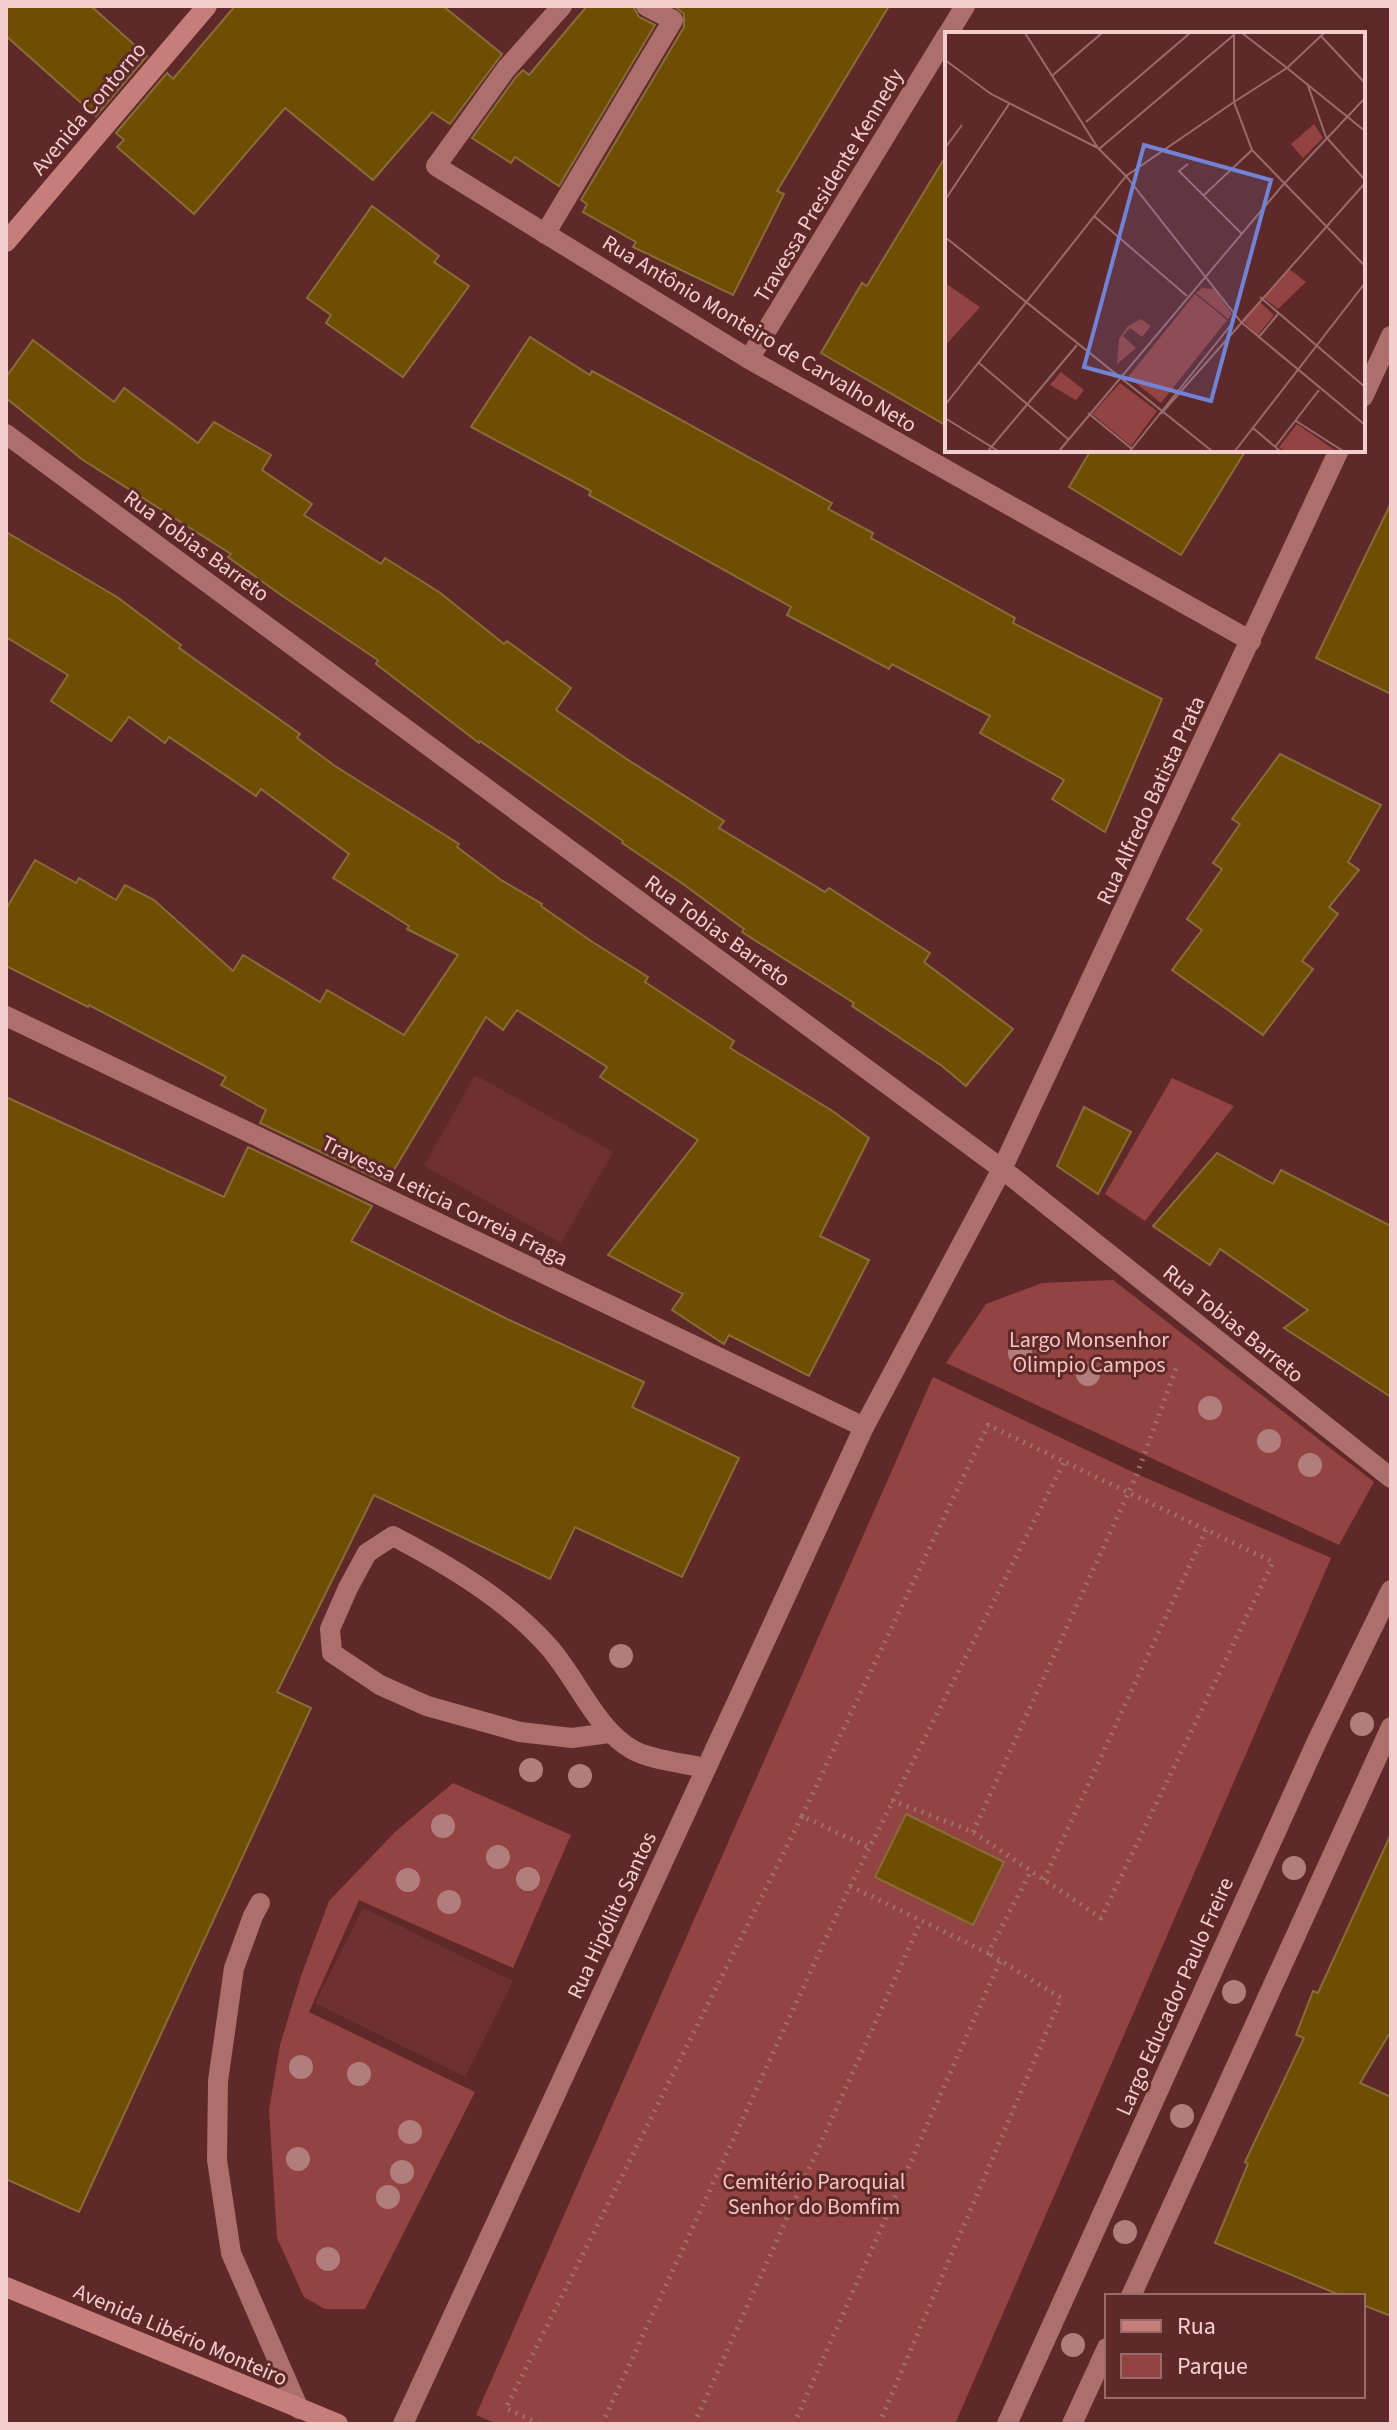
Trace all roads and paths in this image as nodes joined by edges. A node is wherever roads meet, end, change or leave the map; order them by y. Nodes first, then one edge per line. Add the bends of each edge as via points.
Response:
1 (207, 6) edge
2 (562, 6) edge
3 (646, 6) edge
4 (965, 6) edge
5 (949, 32) edge
6 (945, 38) edge
7 (545, 234) junction
8 (6, 242) edge
9 (1391, 336) edge
10 (749, 359) junction
11 (1365, 393) edge
12 (6, 434) edge
13 (1338, 452) edge
14 (1251, 641) junction
15 (6, 1016) edge
16 (1002, 1169) junction
17 (1193, 1321) junction
18 (864, 1427) junction
19 (1064, 1462) junction
20 (1391, 1478) edge
21 (1128, 1493) junction
22 (1206, 1530) junction
23 (1391, 1590) edge
24 (1391, 1727) edge
25 (609, 1733) junction
26 (705, 1768) junction
27 (891, 1800) junction
28 (802, 1816) junction
29 (973, 1832) junction
30 (868, 1847) junction
31 (1031, 1871) junction
32 (1044, 1880) junction
33 (850, 1886) junction
34 (260, 1903) dead end
35 (921, 1921) junction
36 (988, 1953) junction
37 (1000, 1961) junction
38 (6, 2287) edge
39 (1132, 2294) edge
40 (1105, 2352) edge
41 (299, 2409) junction
42 (338, 2424) edge
43 (403, 2424) edge
44 (539, 2424) edge
45 (602, 2424) edge
46 (694, 2424) edge
47 (794, 2424) edge
48 (879, 2424) edge
49 (1007, 2424) edge
50 (1072, 2424) edge

1 - 8 main road, Avenida Contorno
2 - 7 street, Rua Antônio Monteiro de Carvalho Neto via 506,69 436,166
3 - 7 street via 673,20
4 - 5 street, Travessa Presidente Kennedy
6 - 10 street, Travessa Presidente Kennedy
7 - 10 street, Rua Antônio Monteiro de Carvalho Neto
9 - 11 street
10 - 14 street, Rua Antônio Monteiro de Carvalho Neto
12 - 16 street, Rua Tobias Barreto
13 - 14 street, Rua Alfredo Batista Prata
14 - 16 street, Rua Alfredo Batista Prata
15 - 18 street, Travessa Leticia Correia Fraga
16 - 17 street, Rua Tobias Barreto
16 - 18 street, Rua Alfredo Batista Prata
17 - 20 street, Rua Tobias Barreto
17 - 21 path
18 - 26 street, Rua Hipólito Santos
19 - 21 path
19 - 27 path
19 - 28 path via 988,1425
21 - 22 path
21 - 29 path
22 - 32 path
22 - 32 path via 1273,1562 1101,1918
23 - 49 street, Largo Educador Paulo Freire via 1311,1753
24 - 39 street
25 - 25 street via 548,1646 507,1607 393,1536 367,1553 330,1629 332,1653 380,1685 427,1706 520,1732 572,1738
25 - 26 street via 635,1751
26 - 43 street, Rua Hipólito Santos
27 - 29 path
27 - 30 path
28 - 30 path
28 - 44 path via 506,2408
29 - 31 path
30 - 33 path
31 - 32 path
31 - 36 path
33 - 35 path
33 - 45 path
34 - 41 street via 234,1968 218,2081 217,2160 231,2253
35 - 36 path
35 - 46 path
36 - 37 path
37 - 47 path
37 - 48 path via 1061,1998
38 - 41 main road, Avenida Libério Monteiro
40 - 50 street
41 - 42 main road, Avenida Libério Monteiro

